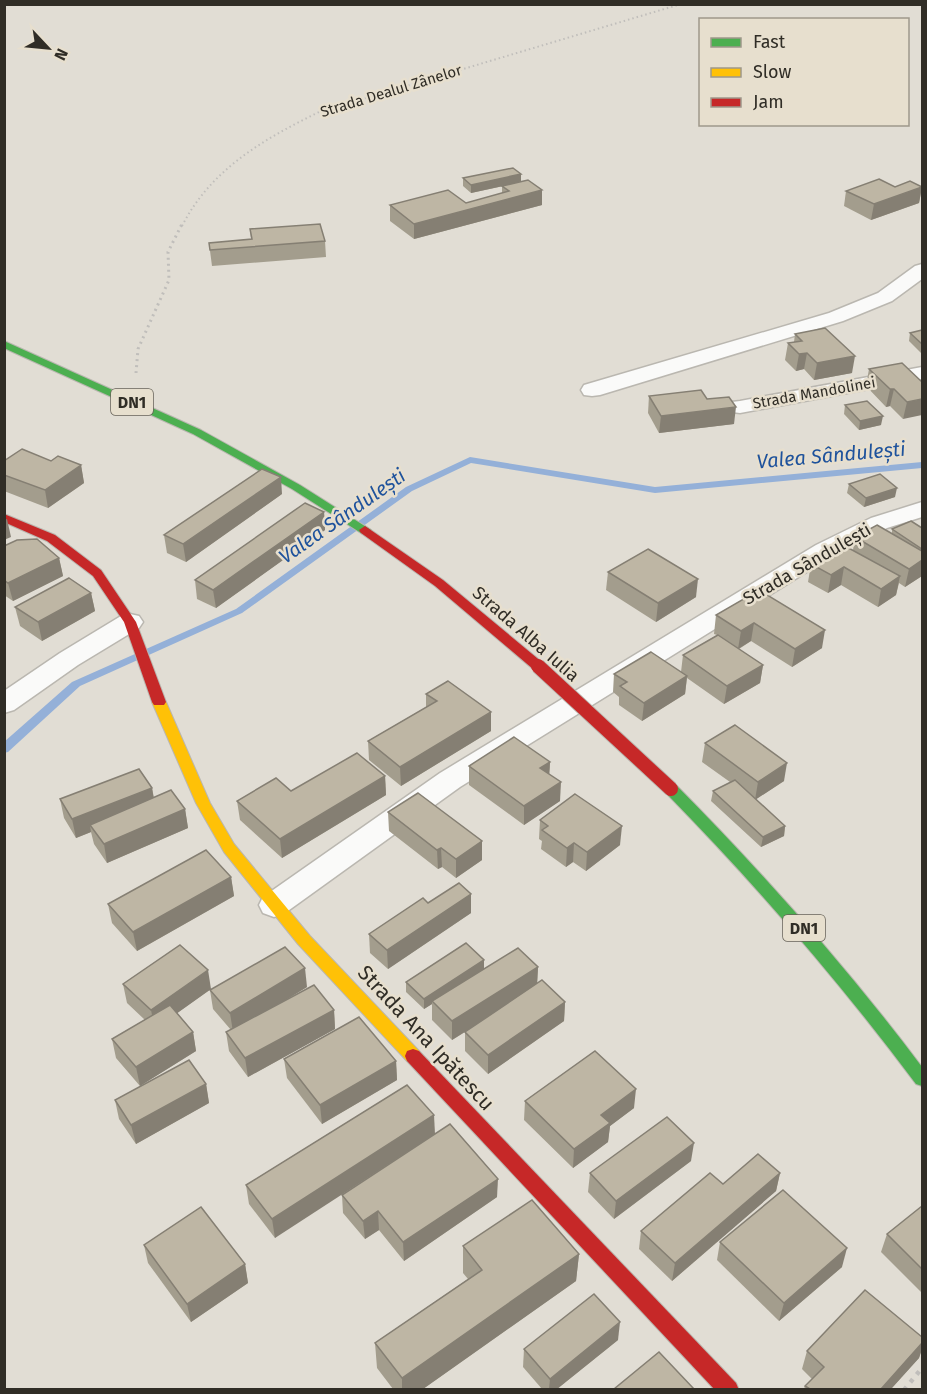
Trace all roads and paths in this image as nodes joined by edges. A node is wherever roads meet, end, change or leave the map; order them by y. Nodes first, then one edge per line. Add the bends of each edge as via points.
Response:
1 (681, 4) edge
2 (922, 270) edge
3 (4, 344) edge
4 (922, 373) edge
5 (592, 390) dead end
6 (139, 405) junction
7 (740, 407) dead end
8 (922, 509) edge
9 (4, 516) edge
10 (51, 538) junction
11 (23, 551) edge
12 (134, 630) junction
13 (4, 704) edge
14 (274, 905) junction
15 (922, 1080) edge
16 (922, 1368) edge
17 (729, 1389) edge
18 (904, 1389) edge

1 - 6 path, Strada Dealul Zânelor via 319,112 269,137 226,168 191,208 168,252 169,280 138,349
2 - 5 street via 885,297 837,317
3 - 6 main road, Strada Alba Iulia / DN1
4 - 7 street, Strada Mandolinei
6 - 15 main road, Strada Alba Iulia / DN1, bridge via 257,463 347,516 503,634 721,840 820,946
8 - 14 street, Strada Sândulești via 879,523 825,550 450,780
9 - 10 main road, Strada Ana Ipătescu
10 - 11 street
10 - 12 main road, Strada Ana Ipătescu via 98,573
12 - 13 street via 69,659
12 - 14 main road, Strada Ana Ipătescu via 148,676 203,803 229,848
14 - 17 main road, Strada Ana Ipătescu
16 - 18 path

